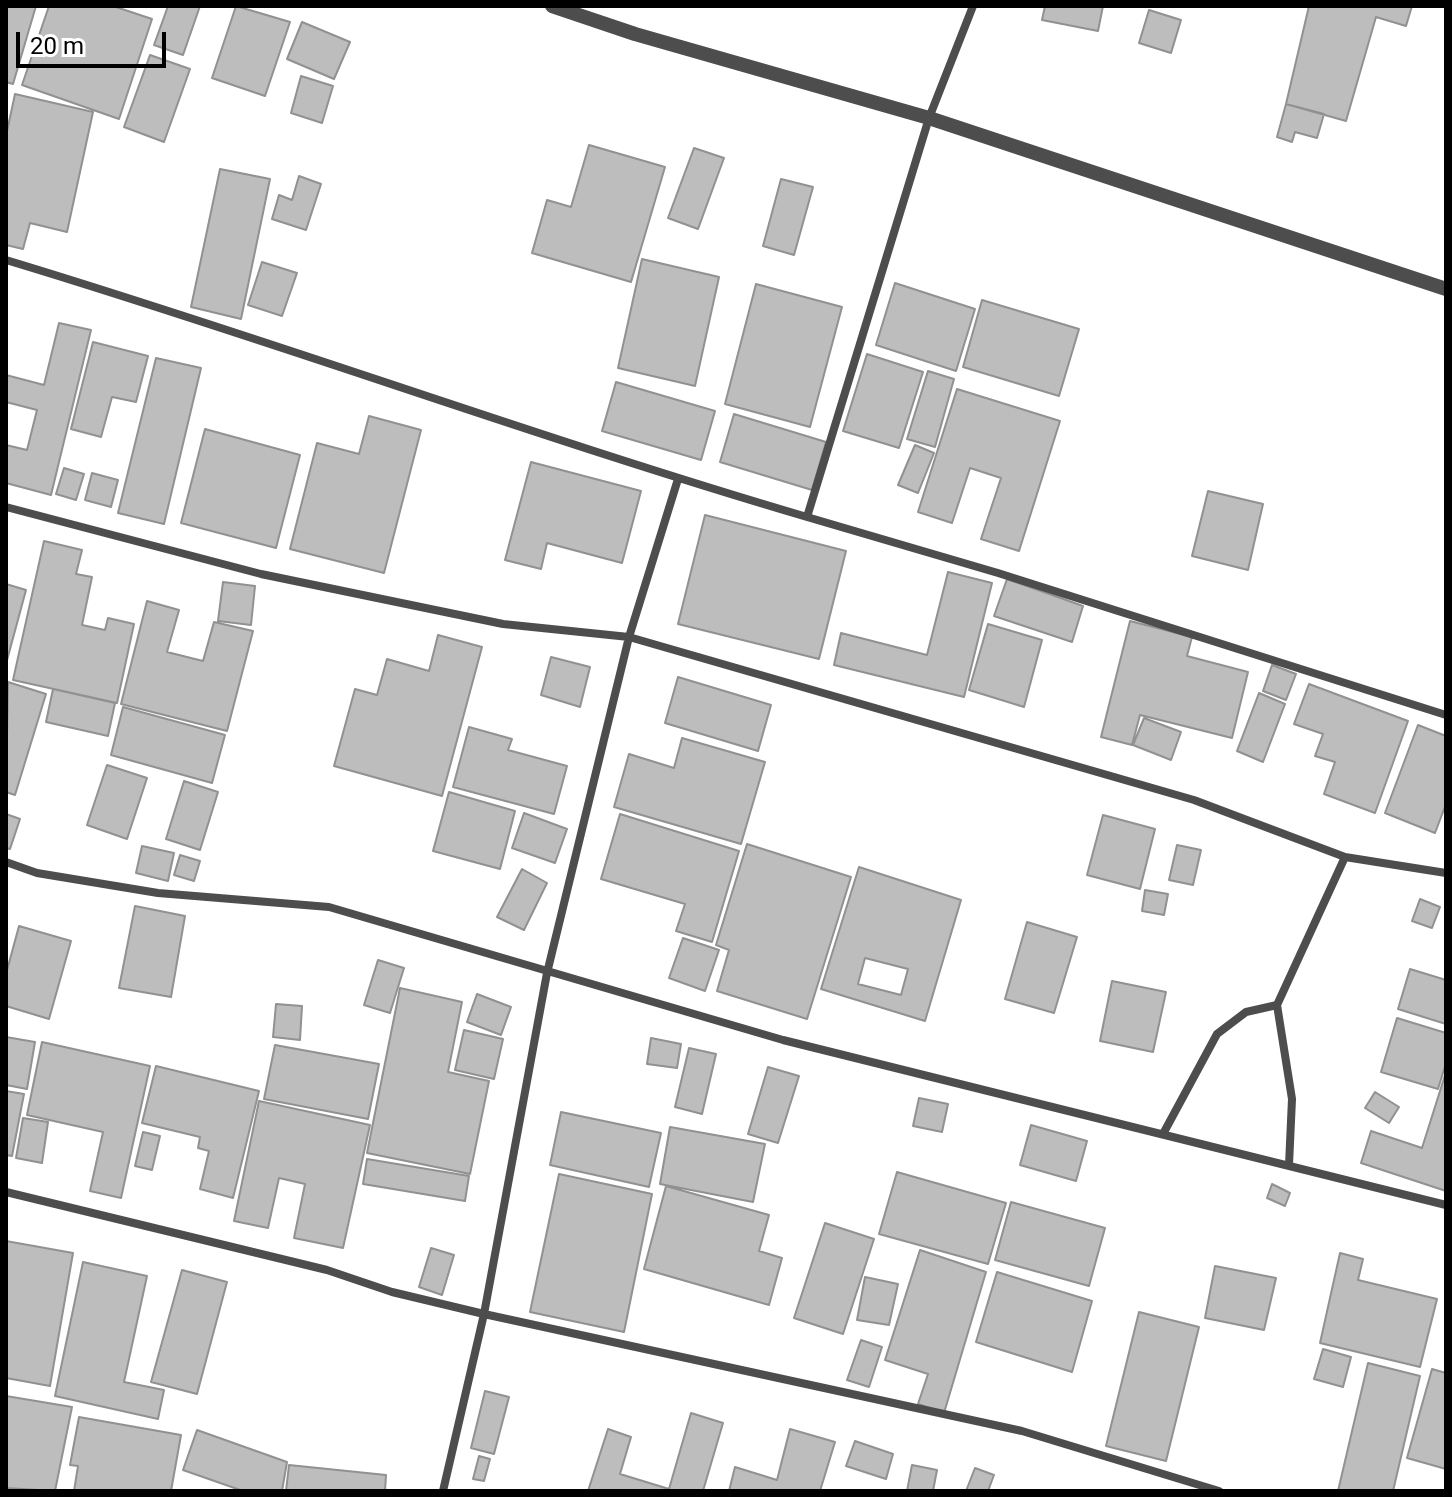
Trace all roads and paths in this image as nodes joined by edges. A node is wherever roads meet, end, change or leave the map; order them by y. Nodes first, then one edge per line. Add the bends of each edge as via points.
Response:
1 (552, 6) edge
2 (973, 6) edge
3 (929, 118) junction
4 (6, 260) edge
5 (1446, 289) edge
6 (678, 479) junction
7 (6, 507) edge
8 (807, 517) junction
9 (629, 637) junction
10 (1446, 715) edge
11 (1345, 857) junction
12 (6, 862) edge
13 (1446, 873) edge
14 (547, 973) junction
15 (1277, 1005) junction
16 (1163, 1134) junction
17 (1289, 1165) junction
18 (6, 1192) edge
19 (1446, 1205) edge
20 (484, 1314) junction
21 (443, 1491) edge
22 (1219, 1491) edge

1 - 3 street
2 - 3 street
3 - 5 street
3 - 8 street
4 - 6 street via 212,322
6 - 8 street
6 - 9 street
7 - 9 street via 276,578 503,624
8 - 10 street
9 - 11 street via 1194,800
9 - 14 street
11 - 13 street
11 - 15 street
12 - 14 street via 37,873 158,893 329,907
14 - 16 street via 783,1040
14 - 20 street
15 - 16 street via 1246,1012 1217,1034
15 - 17 street via 1292,1099
16 - 17 street
17 - 19 street
18 - 20 street
20 - 21 street
20 - 22 street via 1022,1431

